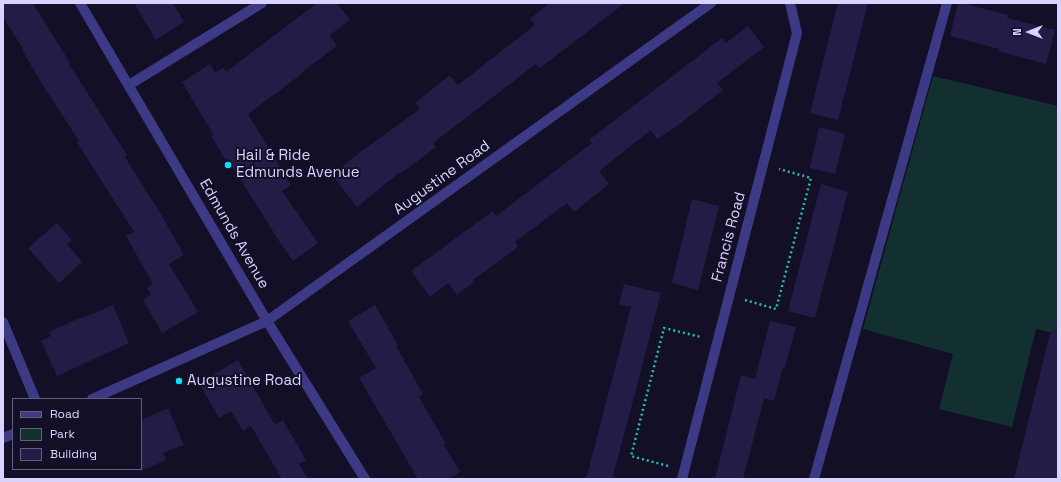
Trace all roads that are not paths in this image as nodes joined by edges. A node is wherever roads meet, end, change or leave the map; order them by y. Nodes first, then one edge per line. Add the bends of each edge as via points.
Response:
1 (80, 3) edge
2 (262, 3) edge
3 (712, 3) edge
4 (790, 3) edge
5 (947, 3) edge
6 (128, 85) junction
7 (267, 321) junction
8 (3, 322) edge
9 (34, 398) edge
10 (94, 398) edge
11 (683, 475) edge
12 (365, 479) edge
13 (814, 479) edge

1 - 6 street, Edmunds Avenue
2 - 6 street
3 - 7 street, Augustine Road
4 - 11 street, Francis Road via 798,33
5 - 13 street
6 - 7 street, Edmunds Avenue
7 - 10 street, Augustine Road
7 - 12 street, Edmunds Avenue
8 - 9 street

